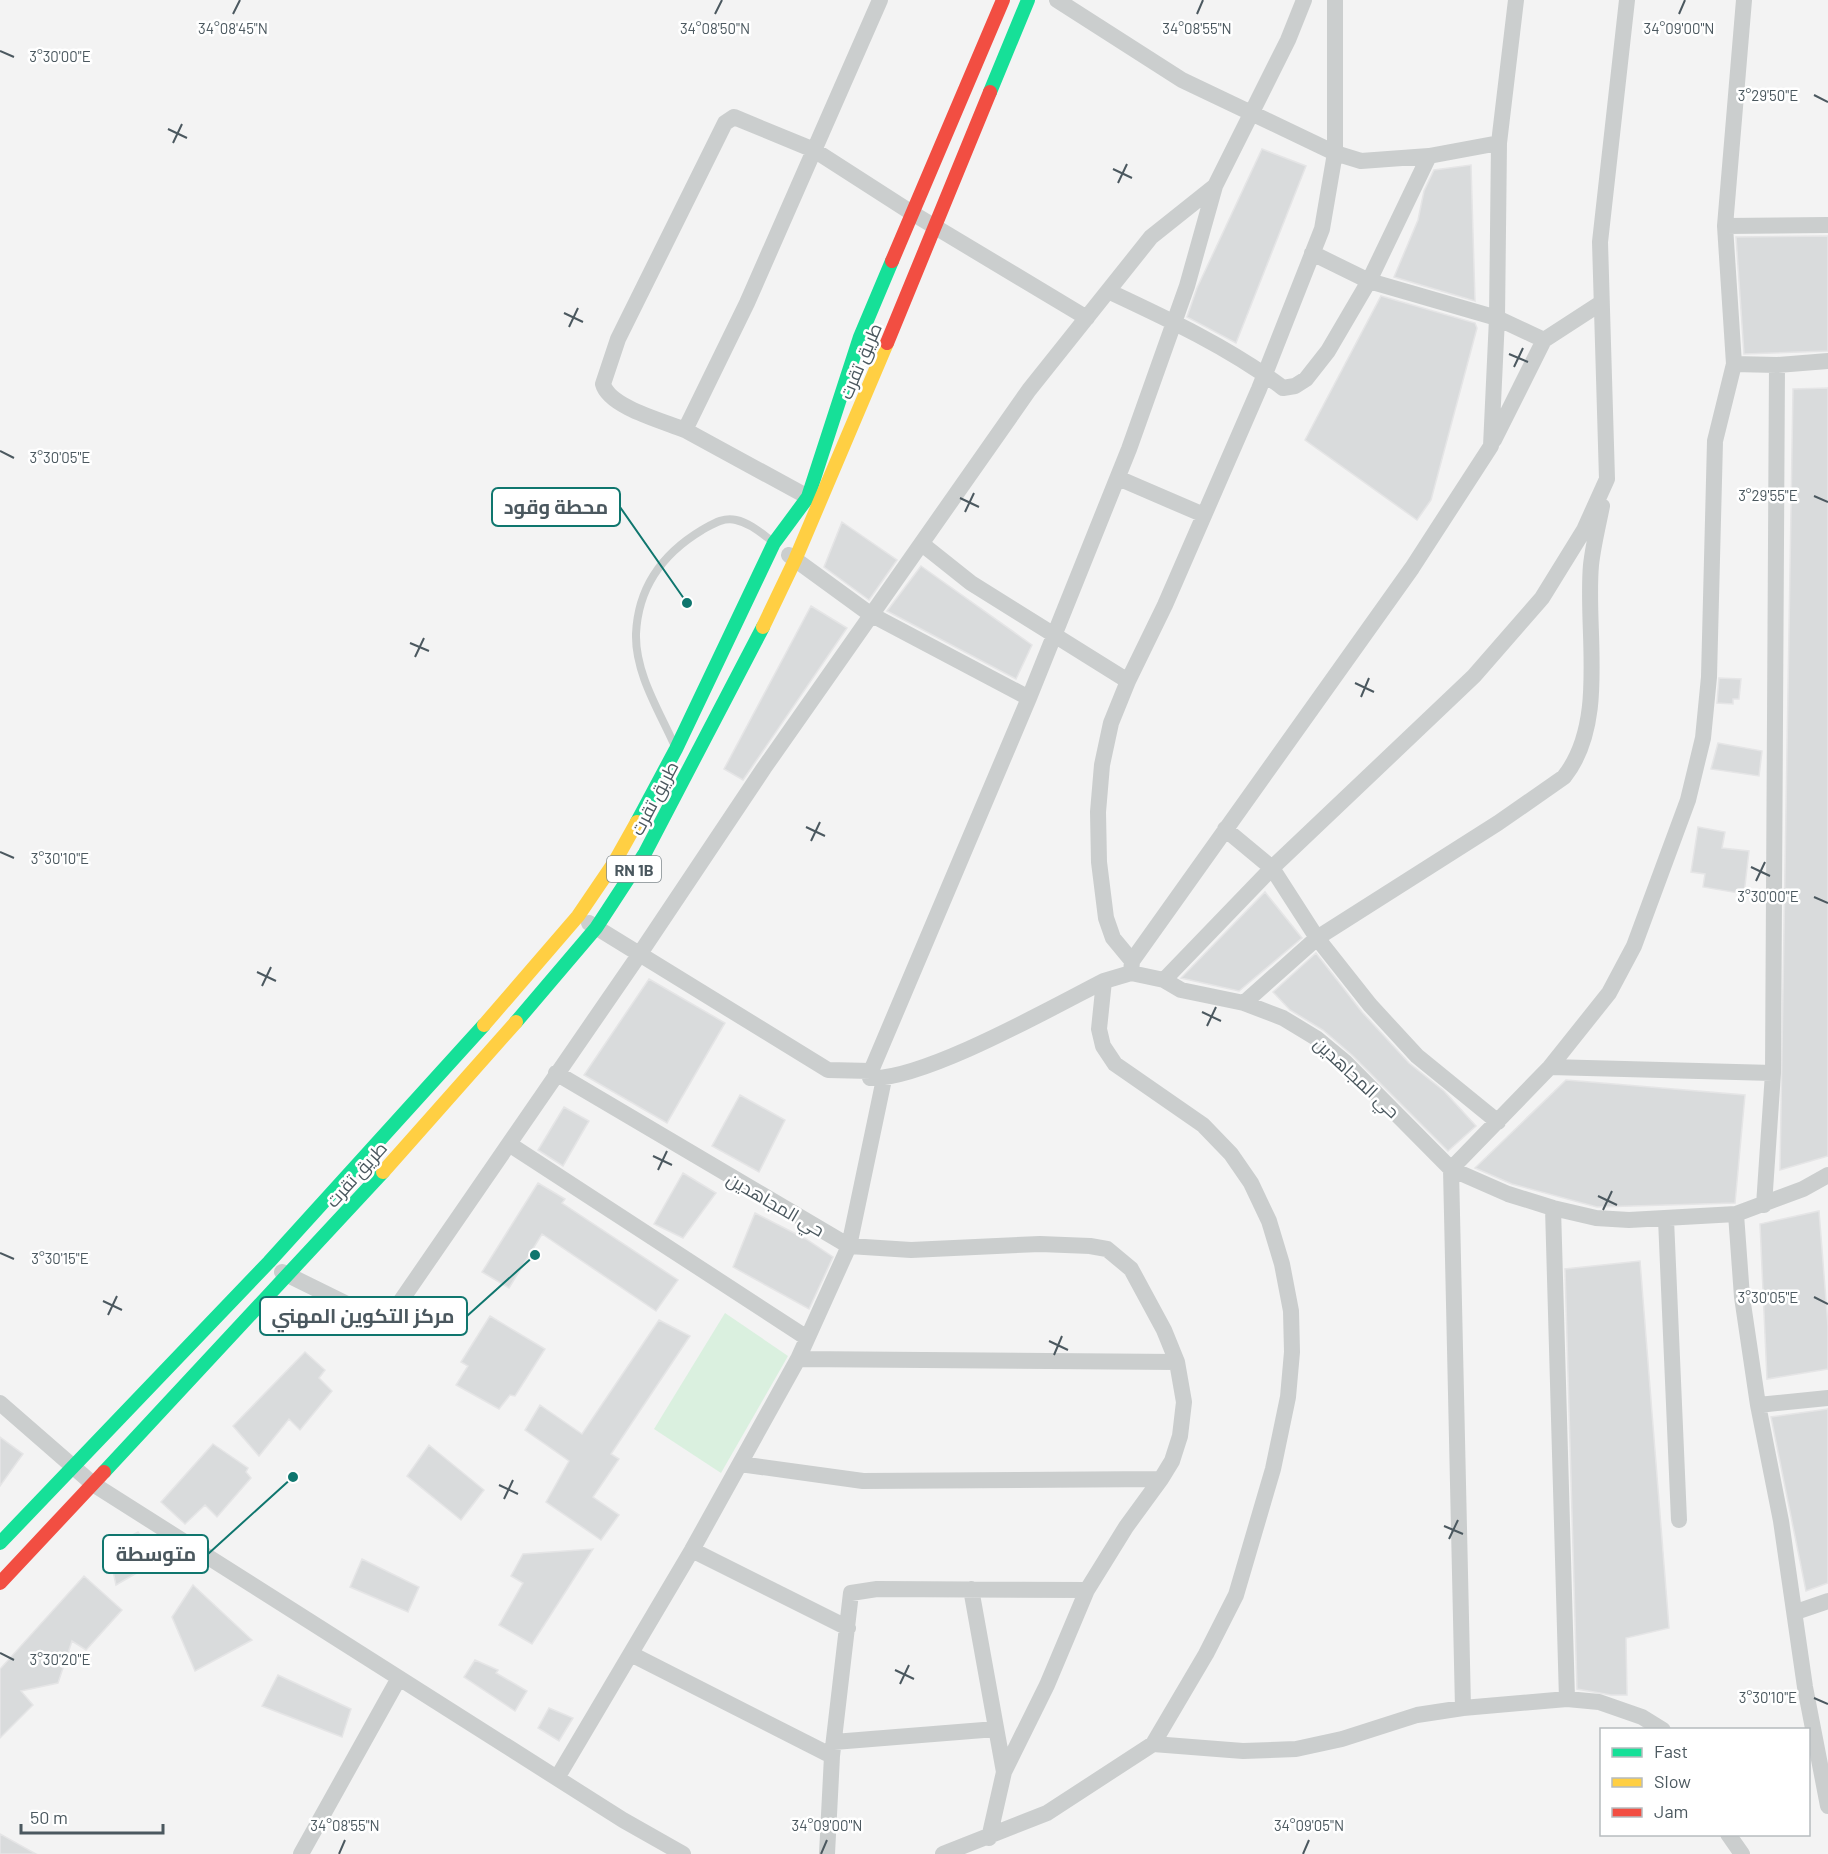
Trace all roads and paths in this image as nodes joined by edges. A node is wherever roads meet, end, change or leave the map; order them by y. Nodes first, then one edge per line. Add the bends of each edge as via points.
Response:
1 (880, 0) edge
2 (1003, 0) edge
3 (1028, 0) edge
4 (1057, 0) edge
5 (1304, 0) edge
6 (1335, 0) edge
7 (1516, 0) edge
8 (1627, 0) edge
9 (1744, 0) edge
10 (1252, 113) junction
11 (1500, 143) junction
12 (814, 150) junction
13 (1335, 153) junction
14 (1429, 156) junction
15 (1215, 186) junction
16 (912, 213) junction
17 (936, 225) junction
18 (1828, 225) edge
19 (1725, 226) junction
20 (1312, 253) junction
21 (1369, 281) junction
22 (1108, 291) junction
23 (1600, 303) junction
24 (1087, 318) junction
25 (1497, 318) junction
26 (1174, 322) junction
27 (1544, 340) junction
28 (1828, 361) edge
29 (1734, 364) junction
30 (1777, 365) junction
31 (1265, 375) junction
32 (685, 430) junction
33 (1491, 446) junction
34 (1118, 477) junction
35 (1606, 479) junction
36 (808, 497) junction
37 (1204, 515) junction
38 (774, 543) junction
39 (922, 544) junction
40 (795, 560) junction
41 (870, 614) junction
42 (1054, 634) junction
43 (1128, 681) junction
44 (1029, 698) junction
45 (676, 749) junction
46 (692, 767) junction
47 (1225, 830) junction
48 (1272, 868) junction
49 (578, 916) junction
50 (596, 928) junction
51 (1317, 938) junction
52 (639, 955) junction
53 (1131, 967) junction
54 (1164, 980) junction
55 (1104, 981) junction
56 (1244, 1003) junction
57 (1550, 1067) junction
58 (556, 1073) junction
59 (1773, 1073) junction
60 (877, 1075) junction
61 (1497, 1122) junction
62 (509, 1144) junction
63 (1451, 1169) junction
64 (1828, 1175) edge
65 (1764, 1205) junction
66 (1553, 1208) junction
67 (1736, 1214) junction
68 (1666, 1219) junction
69 (849, 1246) junction
70 (269, 1262) junction
71 (288, 1277) junction
72 (807, 1338) junction
73 (798, 1359) junction
74 (1178, 1362) junction
75 (1828, 1398) edge
76 (0, 1403) edge
77 (1758, 1405) junction
78 (740, 1464) junction
79 (72, 1468) junction
80 (1161, 1479) junction
81 (93, 1484) junction
82 (1679, 1520) dead end
83 (0, 1543) edge
84 (692, 1550) junction
85 (0, 1582) edge
86 (971, 1589) junction
87 (1087, 1590) junction
88 (1828, 1601) edge
89 (1797, 1612) junction
90 (848, 1628) junction
91 (631, 1654) junction
92 (399, 1678) junction
93 (1567, 1699) junction
94 (1463, 1708) junction
95 (1659, 1728) edge
96 (996, 1729) junction
97 (1153, 1744) junction
98 (833, 1749) junction
99 (1004, 1772) junction
100 (557, 1778) junction
101 (1828, 1806) edge
102 (1729, 1836) edge
103 (989, 1838) junction
104 (301, 1854) edge
105 (683, 1854) edge
106 (827, 1854) edge
107 (943, 1854) edge
108 (1742, 1854) edge

1 - 12 street
2 - 16 main road, طريق تقرت / RN 1B
3 - 17 main road, طريق تقرت / RN 1B
4 - 10 street via 1182,80
5 - 10 street
6 - 13 street
7 - 11 street
8 - 23 street via 1600,242
9 - 19 street
10 - 13 street
10 - 15 street
11 - 14 street
11 - 25 street
12 - 16 street
12 - 32 street via 747,303
12 - 32 street via 734,117 725,123 618,339 604,391 620,404
13 - 14 street via 1361,161
13 - 20 street via 1322,229
14 - 21 street
15 - 22 street via 1151,237
15 - 26 street
16 - 17 street
16 - 36 main road, طريق تقرت / RN 1B via 860,337
17 - 24 street
17 - 40 main road, طريق تقرت / RN 1B
18 - 19 street
19 - 29 street
20 - 21 street
20 - 31 street
21 - 25 street
21 - 31 street via 1328,351 1306,379 1283,388
22 - 24 street
22 - 26 street
23 - 27 street
23 - 35 street
24 - 39 street via 1023,399
25 - 27 street
25 - 33 street
26 - 31 street
26 - 34 street
27 - 33 street
28 - 30 street
29 - 30 street
29 - 57 street via 1715,441 1709,677 1703,738 1688,800 1634,946 1609,993
30 - 59 street
31 - 37 street
32 - 36 street
33 - 47 street via 1412,568
34 - 37 street
34 - 42 street
35 - 48 street via 1584,530 1542,598 1474,676
35 - 51 street via 1591,565 1589,707 1585,734 1572,767 1564,777 1498,824
36 - 38 main road, طريق تقرت / RN 1B
37 - 43 street
38 - 40 street
38 - 45 main road, طريق تقرت / RN 1B
38 - 45 lane via 735,520 719,520 672,552 650,580 642,598 636,635 641,670
39 - 41 street
39 - 42 street via 971,583
40 - 41 street
40 - 46 main road, طريق تقرت / RN 1B
41 - 44 street
41 - 52 street
42 - 43 street
42 - 44 street
43 - 53 street via 1111,723 1098,812 1106,918
44 - 60 street
45 - 46 lane
45 - 49 main road, طريق تقرت / RN 1B via 614,863
46 - 50 main road, طريق تقرت / RN 1B via 645,853
47 - 48 street
47 - 53 street
48 - 51 street
48 - 54 street
49 - 50 street
49 - 70 main road, طريق تقرت / RN 1B
50 - 52 street
50 - 71 main road, طريق تقرت / RN 1B
51 - 56 street
51 - 61 street via 1417,1056
52 - 58 street
52 - 60 street via 828,1070
53 - 54 street, حي المجاهدين
53 - 55 street, حي المجاهدين
54 - 56 street, حي المجاهدين via 1182,990
55 - 60 street, حي المجاهدين via 952,1055
55 - 97 street via 1099,1029 1103,1046 1123,1072 1186,1112 1231,1154 1251,1183 1269,1221 1291,1311 1288,1397 1253,1544 1236,1595
56 - 63 street, حي المجاهدين via 1283,1018 1346,1062
57 - 59 street
57 - 61 street
58 - 62 street
58 - 69 street, حي المجاهدين
59 - 65 street
60 - 69 street, حي المجاهدين
61 - 63 street
62 - 71 street via 398,1305 384,1313 359,1310
62 - 72 street
63 - 66 street, حي المجاهدين
63 - 94 street
64 - 65 street, حي المجاهدين
65 - 67 street, حي المجاهدين
66 - 68 street, حي المجاهدين via 1596,1218
66 - 93 street
67 - 68 street, حي المجاهدين
67 - 77 street via 1742,1297
68 - 82 street
69 - 72 street
69 - 74 street via 911,1250 1040,1244 1107,1249 1131,1269
70 - 71 street
70 - 79 main road, طريق تقرت / RN 1B
71 - 81 main road, طريق تقرت / RN 1B
72 - 73 street
73 - 74 street
73 - 78 street
74 - 80 street via 1184,1402 1180,1436
75 - 77 street
76 - 79 street
77 - 89 street
78 - 80 street via 864,1480
78 - 84 street
79 - 81 street
79 - 83 main road, طريق تقرت / RN 1B
80 - 87 street
81 - 85 main road, طريق تقرت / RN 1B
81 - 92 street
84 - 90 street
84 - 91 street
86 - 87 street
86 - 90 street via 857,1590 849,1598
86 - 96 street
87 - 99 street via 1047,1685
88 - 89 street
89 - 101 street via 1805,1687
90 - 98 street
91 - 98 street
91 - 100 street
92 - 100 street
92 - 104 street
93 - 94 street
93 - 95 street via 1599,1702 1642,1717
94 - 97 street via 1417,1715 1296,1749 1243,1751
96 - 98 street
96 - 99 street
97 - 103 street via 1047,1814
98 - 106 street
99 - 103 street
100 - 105 street
102 - 108 street
103 - 107 street

